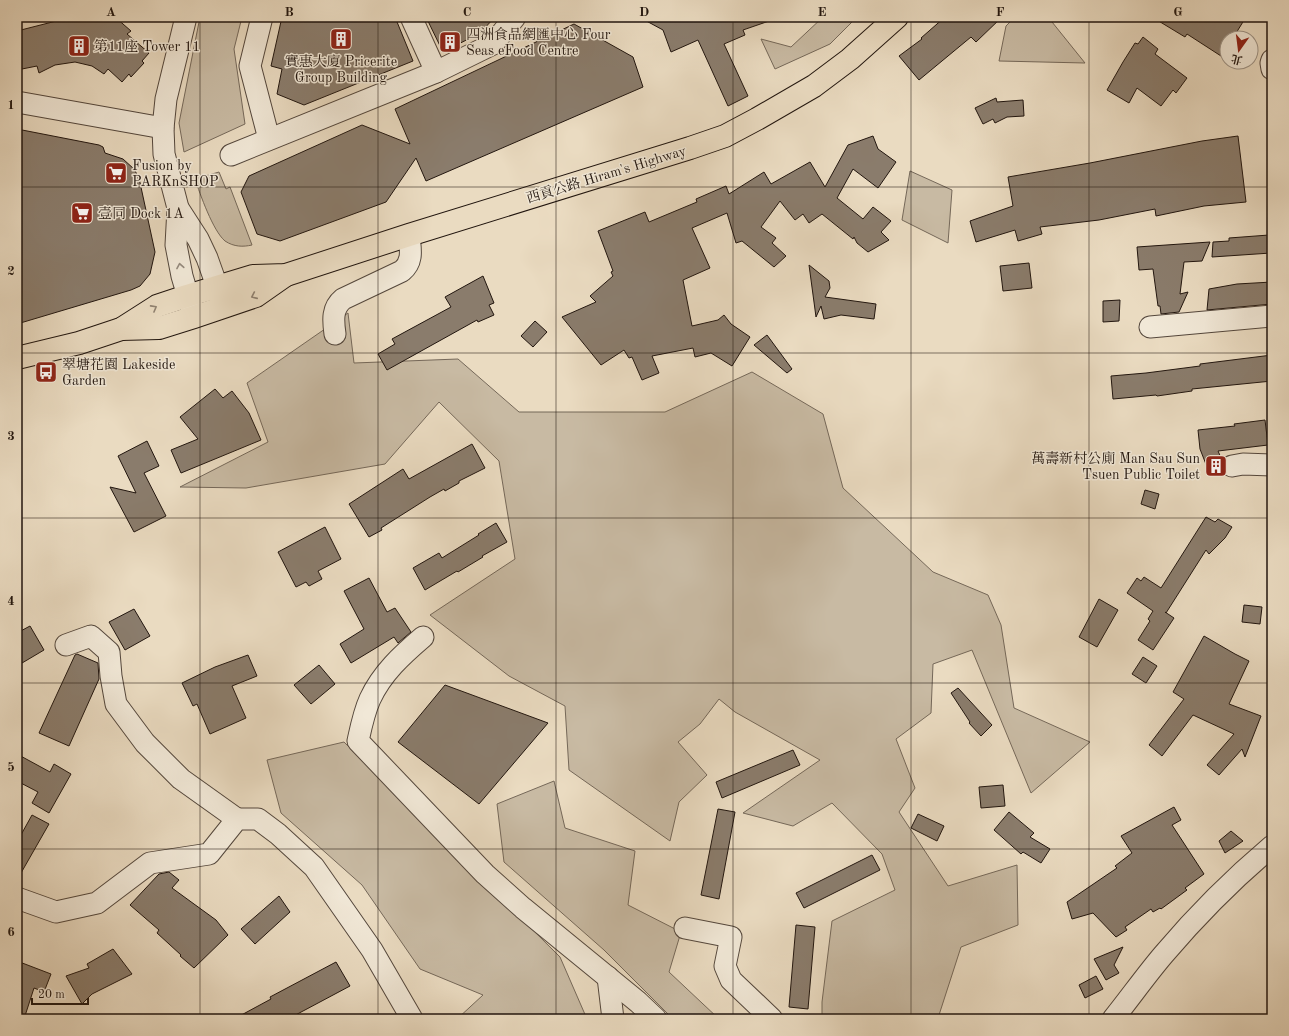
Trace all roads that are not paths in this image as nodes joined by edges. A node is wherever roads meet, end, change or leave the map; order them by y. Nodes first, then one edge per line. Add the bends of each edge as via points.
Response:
1 (186, 17) edge
2 (262, 17) edge
3 (411, 17) edge
4 (515, 17) edge
5 (897, 17) edge
6 (1272, 60) edge
7 (1272, 69) edge
8 (436, 72) junction
9 (17, 102) edge
10 (163, 128) junction
11 (269, 139) junction
12 (231, 154) dead end
13 (178, 208) junction
14 (409, 235) junction
15 (286, 275) junction
16 (218, 286) junction
17 (187, 296) junction
18 (224, 307) junction
19 (1272, 316) edge
20 (194, 317) junction
21 (1150, 328) dead end
22 (122, 329) junction
23 (335, 334) dead end
24 (17, 358) edge
25 (1272, 465) edge
26 (1232, 466) dead end
27 (423, 637) dead end
28 (66, 645) dead end
29 (237, 819) junction
30 (1272, 846) edge
31 (17, 898) edge
32 (685, 928) dead end
33 (608, 977) junction
34 (412, 1019) edge
35 (613, 1019) edge
36 (656, 1019) edge
37 (772, 1019) edge
38 (1113, 1019) edge

1 - 10 street via 166,99
2 - 11 street via 250,66
3 - 8 street
4 - 8 street via 493,44
5 - 14 main road, 西貢公路 Hiram's Highway via 850,59 814,86 725,136
6 - 7 street
8 - 11 street
9 - 10 street
10 - 13 street via 166,167
11 - 12 street
13 - 16 street via 198,239
17 -> 13 street via 176,245
14 - 15 main road, 西貢公路 Hiram's Highway
14 - 23 street via 411,258 406,267 337,304 333,322
15 - 16 main road, 西貢公路 Hiram's Highway via 253,276
15 -> 18 main road, 西貢公路 Hiram's Highway via 256,296
16 - 17 main road, 西貢公路 Hiram's Highway
16 - 18 street
17 - 20 street
22 -> 17 main road, 西貢公路 Hiram's Highway via 157,306
18 - 20 main road, 西貢公路 Hiram's Highway
19 - 21 street
20 - 22 main road, 西貢公路 Hiram's Highway via 159,328
22 - 24 main road, 西貢公路 Hiram's Highway via 79,343
25 - 26 street
27 - 33 street via 383,676 370,699 358,741 485,874
28 - 29 street via 91,636 109,652 116,704 145,743 182,779
29 - 31 street via 209,854 150,863 97,903 56,912
29 - 34 street via 258,819 314,867 372,950
30 - 38 street via 1224,889 1185,929
32 - 37 street via 730,937 725,966 731,980
33 - 35 street
33 - 36 street

